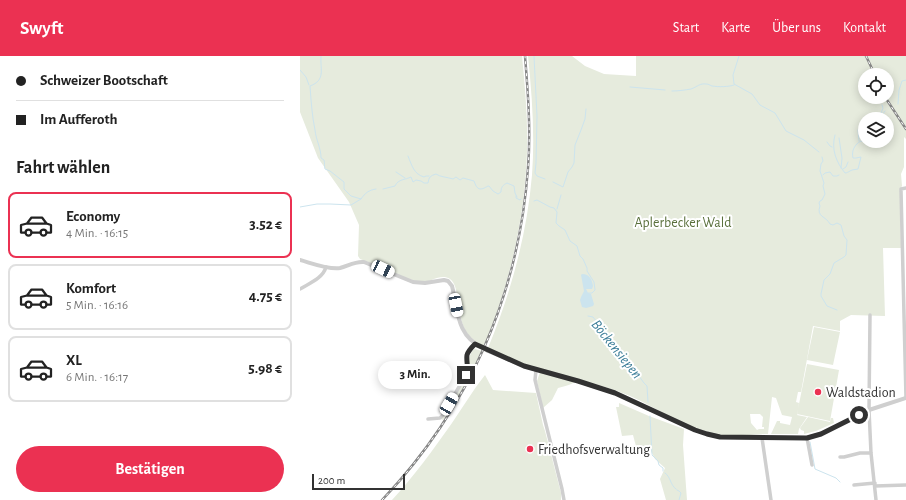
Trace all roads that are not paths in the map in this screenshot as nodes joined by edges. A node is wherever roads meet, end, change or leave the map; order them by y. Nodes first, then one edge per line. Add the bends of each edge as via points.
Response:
1 (906, 188) edge
2 (300, 260) edge
3 (326, 267) junction
4 (300, 289) edge
5 (870, 315) dead end
6 (475, 344) junction
7 (536, 370) junction
8 (906, 398) edge
9 (869, 410) junction
10 (428, 419) dead end
11 (762, 438) junction
12 (807, 438) junction
13 (871, 453) junction
14 (840, 457) dead end
15 (812, 465) dead end
16 (875, 484) junction
17 (854, 485) dead end
18 (906, 485) edge
19 (564, 500) edge
20 (771, 500) edge
21 (876, 500) edge

1 - 8 street via 901,190
2 - 3 street
3 - 4 street via 318,278
3 - 6 street via 338,268 364,262 413,282 448,281 452,286 462,328
5 - 9 street
6 - 7 street, bridge
6 - 10 street via 467,357 466,375 442,416
7 - 11 street via 615,393 703,433 720,437
7 - 19 street via 535,380
8 - 9 street
9 - 12 street via 821,434
9 - 13 street
11 - 12 street
11 - 20 street
12 - 15 street
13 - 14 street
13 - 16 street
16 - 17 street
16 - 18 street
16 - 21 street

